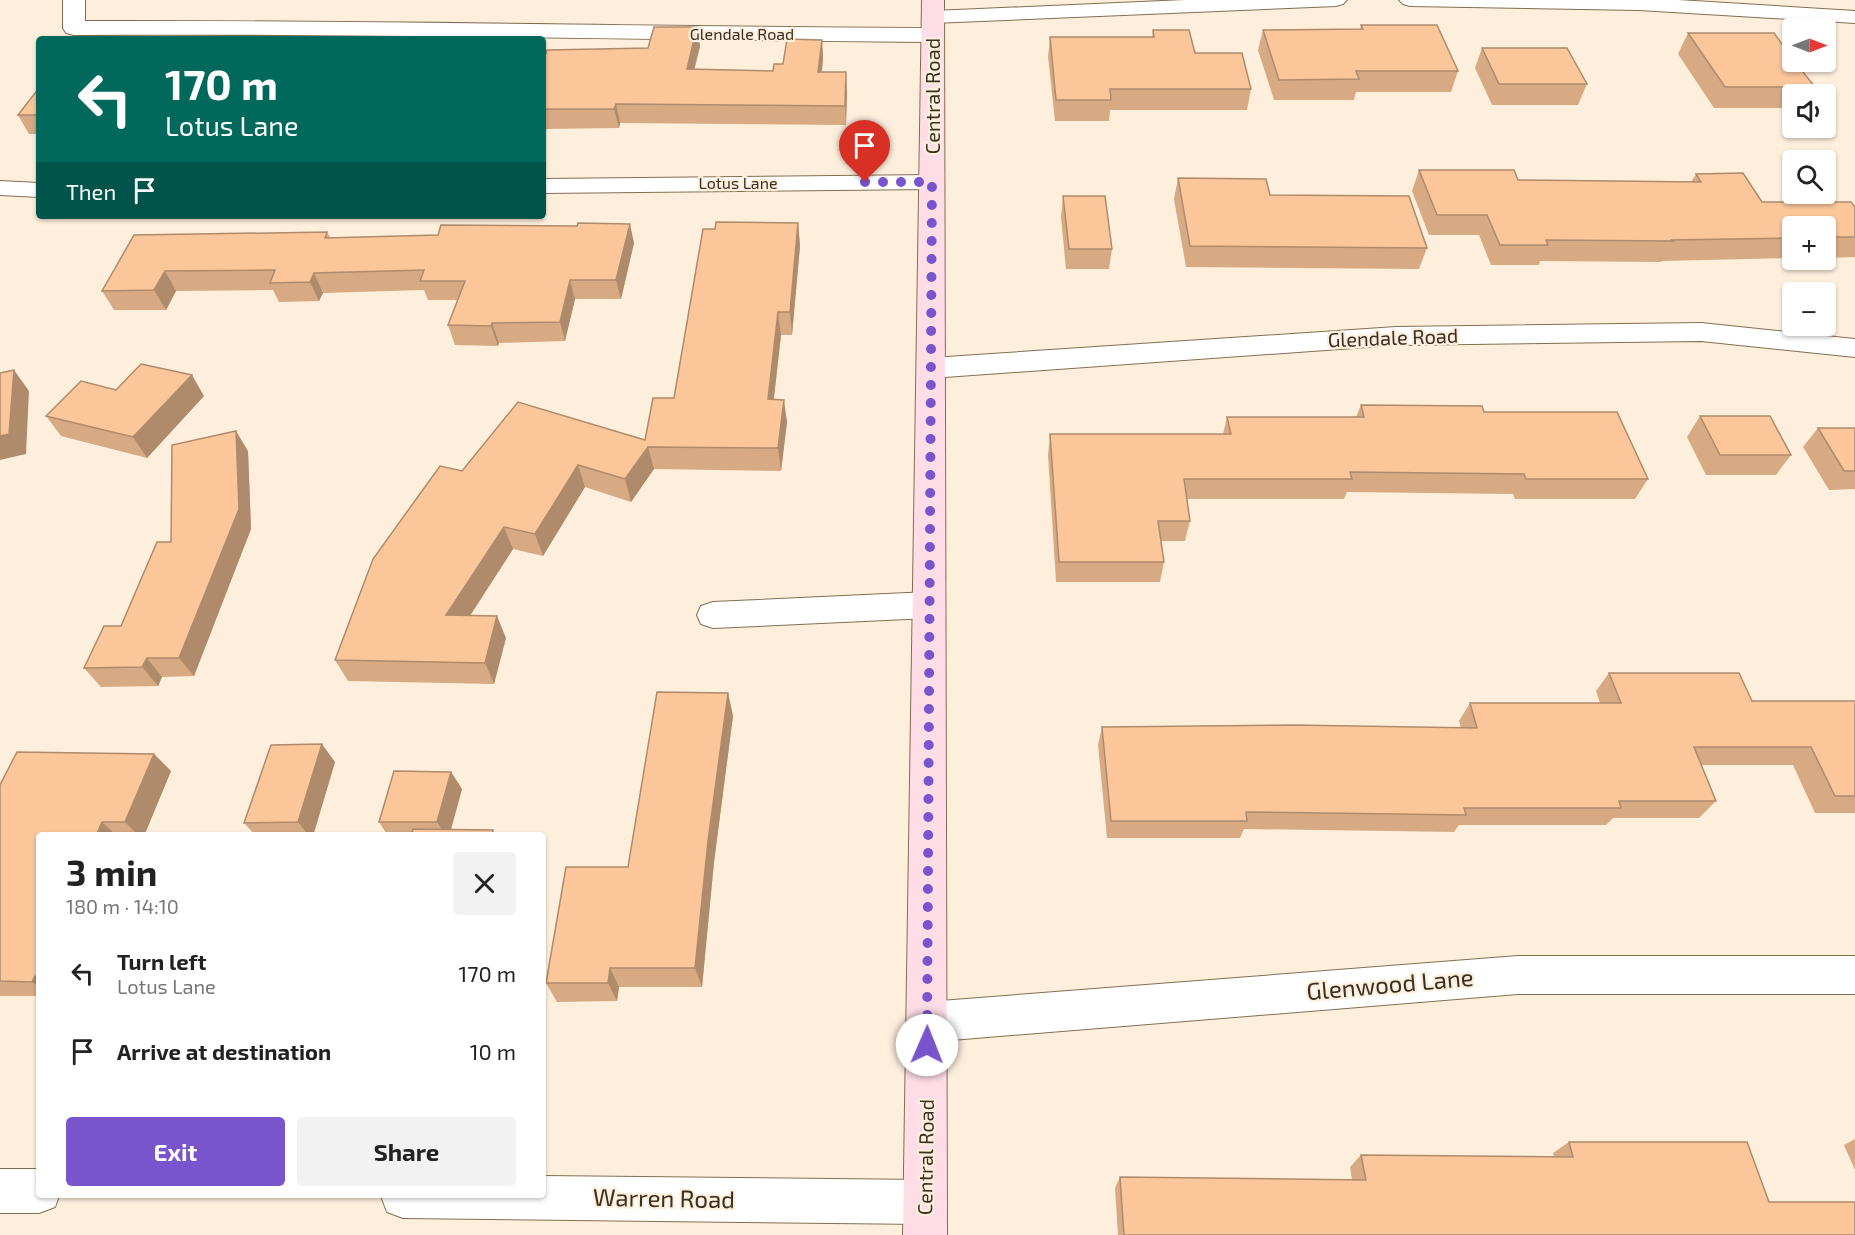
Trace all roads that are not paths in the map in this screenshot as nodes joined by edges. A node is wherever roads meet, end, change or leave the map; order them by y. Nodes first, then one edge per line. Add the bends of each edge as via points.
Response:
1 (74, 0) edge
2 (1336, 0) edge
3 (1410, 0) edge
4 (933, 17) edge
5 (1855, 17) edge
6 (932, 182) junction
7 (546, 186) edge
8 (0, 188) edge
9 (36, 190) edge
10 (1855, 348) edge
11 (931, 368) junction
12 (929, 605) junction
13 (713, 615) dead end
14 (1855, 975) edge
15 (927, 1022) junction
16 (0, 1191) edge
17 (36, 1191) edge
18 (450, 1198) edge
19 (925, 1218) edge

1 - 4 street, Glendale Road via 74,28 314,27 567,33
2 - 4 street
3 - 5 street via 1639,4
4 - 6 main road, Central Road
6 - 7 street, Lotus Lane
6 - 11 main road, Central Road
8 - 9 street
10 - 11 street, Glendale Road via 1701,332 1396,336
11 - 12 main road, Central Road
12 - 13 street
12 - 15 main road, Central Road
14 - 15 street, Glenwood Lane via 1518,975
15 - 19 main road, Central Road
16 - 17 street
18 - 19 street, Warren Road

